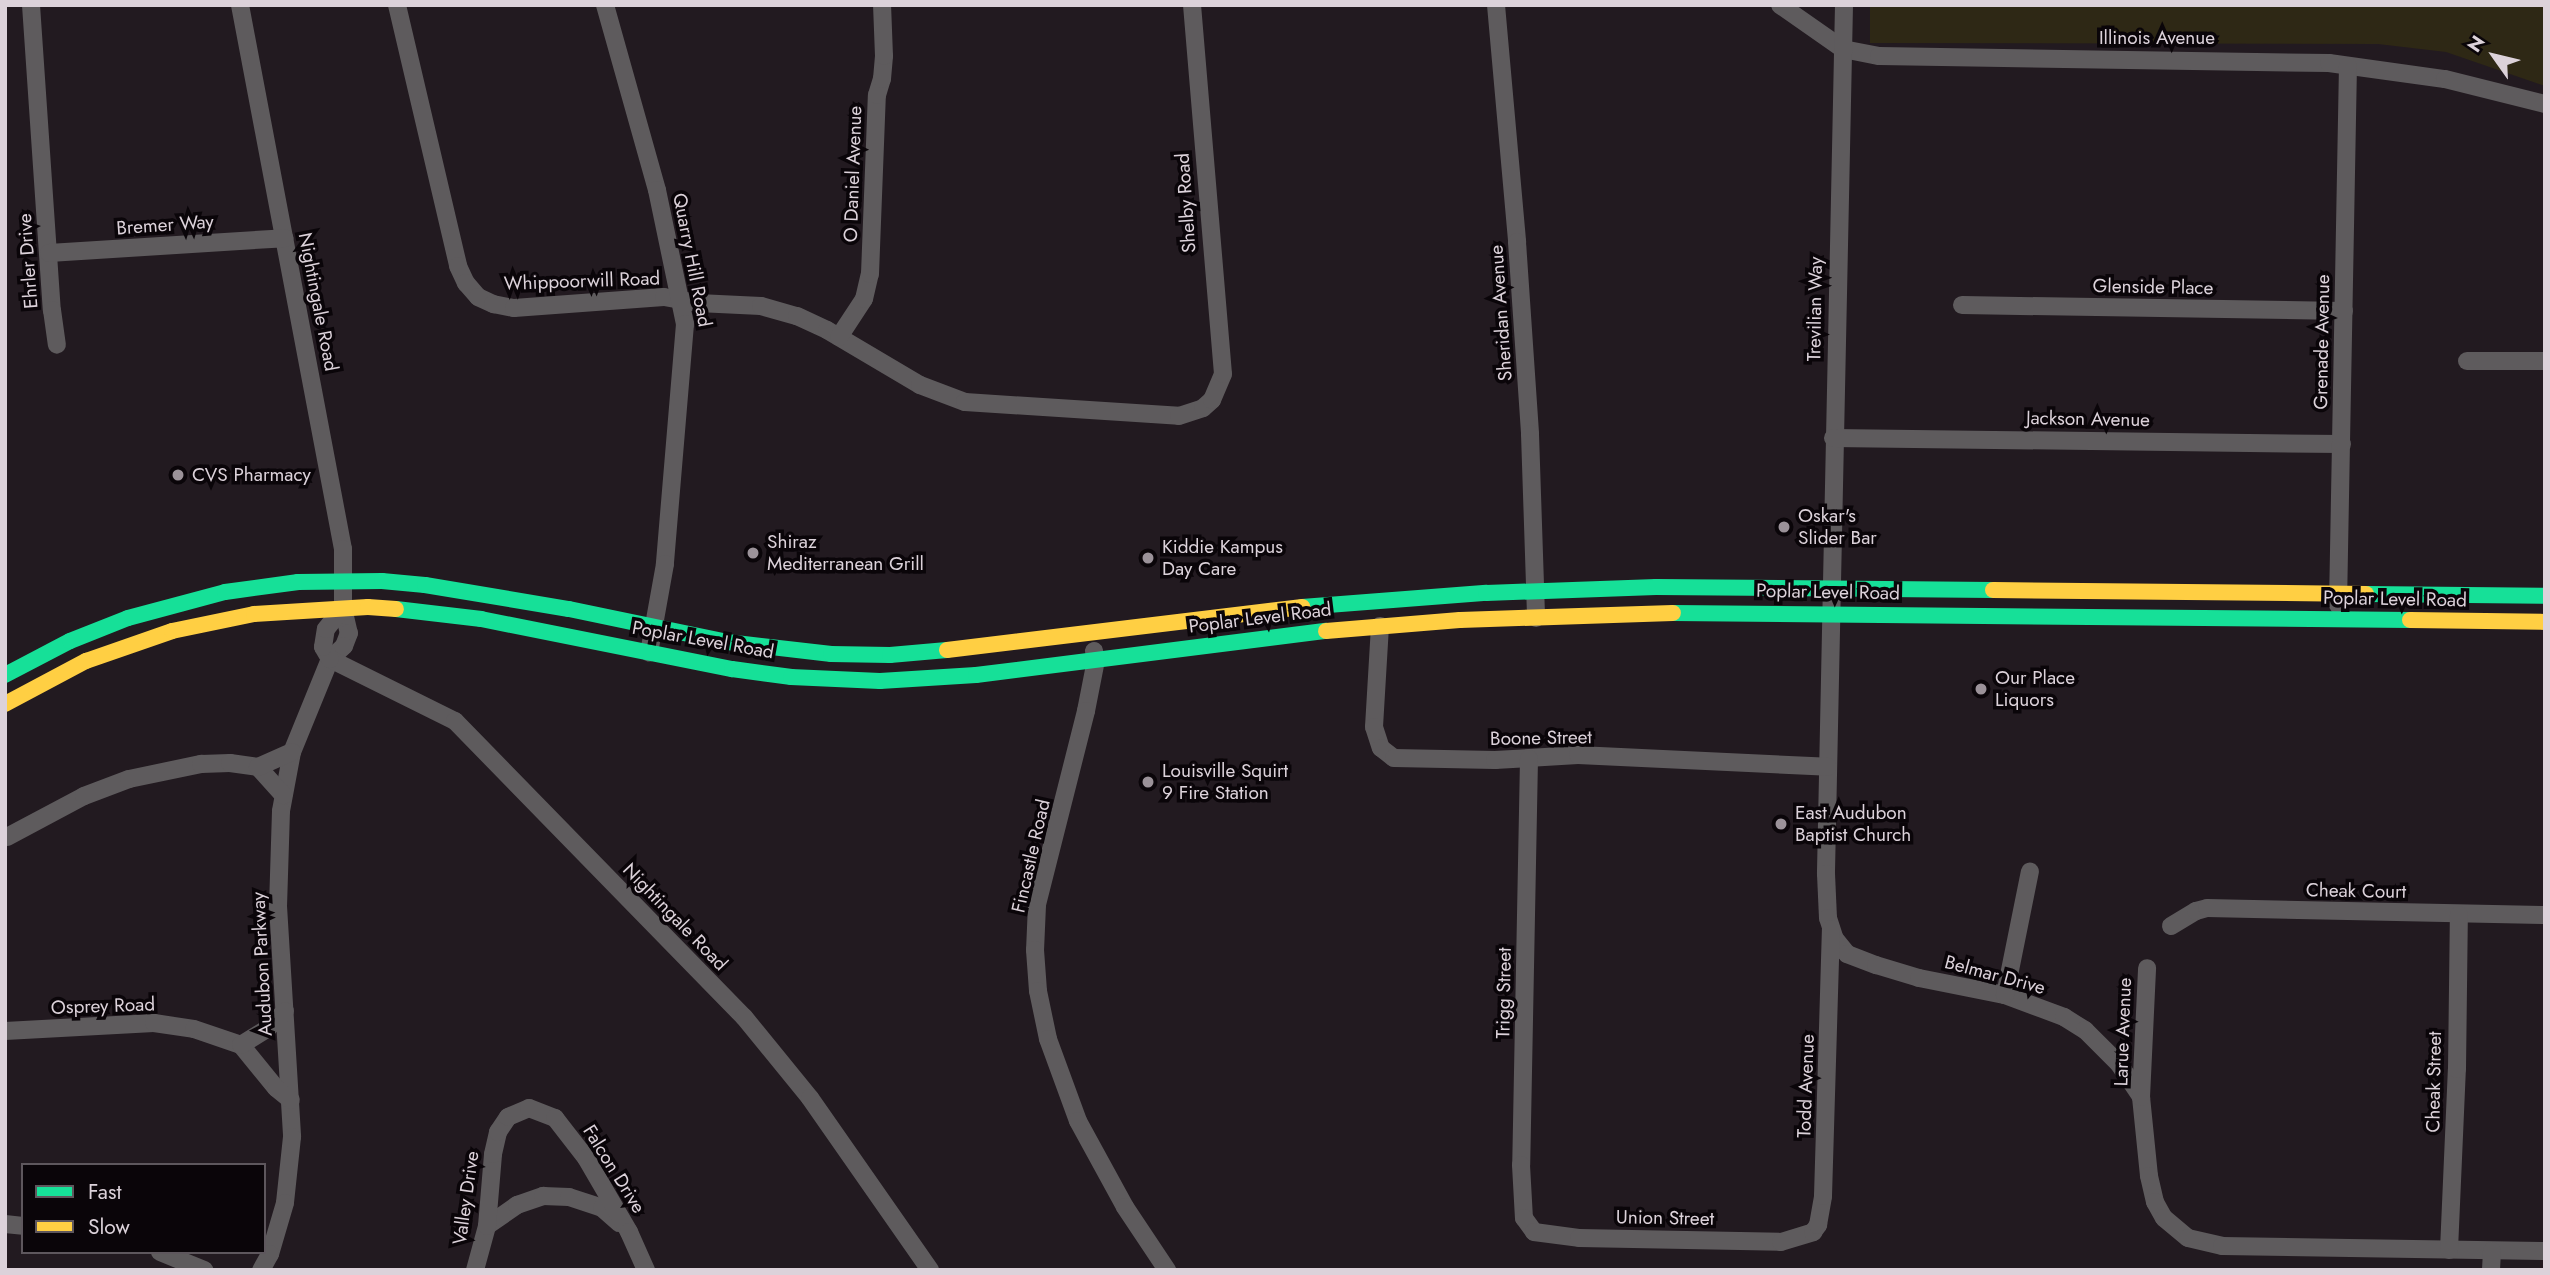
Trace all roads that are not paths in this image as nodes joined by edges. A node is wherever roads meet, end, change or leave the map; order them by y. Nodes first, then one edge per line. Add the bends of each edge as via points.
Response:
1 (31, 5) edge
2 (240, 5) edge
3 (397, 5) edge
4 (605, 5) edge
5 (882, 5) edge
6 (1192, 5) edge
7 (1496, 5) edge
8 (1780, 5) edge
9 (1844, 5) edge
10 (1843, 49) junction
11 (2348, 65) junction
12 (2545, 104) edge
13 (285, 238) junction
14 (49, 253) junction
15 (681, 301) junction
16 (1962, 305) dead end
17 (2344, 311) junction
18 (839, 337) junction
19 (57, 345) dead end
20 (2467, 361) dead end
21 (2545, 362) edge
22 (1215, 396) joint
23 (1833, 438) junction
24 (2342, 444) junction
25 (344, 582) junction
26 (1832, 588) junction
27 (1535, 591) junction
28 (2339, 593) junction
29 (2545, 596) edge
30 (343, 608) junction
31 (1831, 613) junction
32 (1536, 618) junction
33 (2337, 619) junction
34 (2545, 622) edge
35 (1380, 626) junction
36 (654, 627) junction
37 (1091, 634) junction
38 (649, 653) junction
39 (330, 659) junction
40 (1096, 660) junction
41 (5, 675) edge
42 (5, 704) edge
43 (292, 752) junction
44 (1529, 759) junction
45 (258, 767) junction
46 (1828, 767) junction
47 (283, 795) junction
48 (7, 837) edge
49 (2030, 871) dead end
50 (2459, 915) junction
51 (2545, 915) edge
52 (2171, 926) dead end
53 (1831, 929) junction
54 (2147, 968) dead end
55 (2004, 995) junction
56 (285, 1010) junction
57 (5, 1031) edge
58 (242, 1045) junction
59 (2141, 1097) junction
60 (291, 1100) junction
61 (529, 1108) joint
62 (487, 1226) junction
63 (1528, 1226) joint
64 (629, 1232) junction
65 (1804, 1237) joint
66 (2449, 1250) junction
67 (2492, 1251) junction
68 (2545, 1251) edge
69 (165, 1254) edge
70 (204, 1270) edge
71 (261, 1270) edge
72 (475, 1270) edge
73 (646, 1270) edge
74 (930, 1270) edge
75 (1167, 1270) edge
76 (2491, 1270) edge

1 - 14 street, Ehrler Drive
2 - 13 street, Nightingale Road
3 - 15 street, Whippoorwill Road via 458,266 472,291 493,304 514,308 664,297
4 - 15 street, Quarry Hill Road via 657,190
5 - 18 street, O Daniel Avenue via 883,67 877,95 870,274 864,299
6 - 22 street, Shelby Road via 1223,374
7 - 27 street, Sheridan Avenue via 1530,434
8 - 10 street, Illinois Avenue
9 - 10 street, Trevilian Way
10 - 11 street, Illinois Avenue via 1879,56
10 - 23 street, Trevilian Way
11 - 12 street, Illinois Avenue via 2445,79
11 - 17 street, Grenade Avenue
13 - 14 street, Bremer Way
13 - 25 street, Nightingale Road via 343,550
14 - 19 street, Ehrler Drive
15 - 18 street, Whippoorwill Road via 761,306 797,316
15 - 36 street, Quarry Hill Road via 685,353 665,564
16 - 17 street, Glenside Place
17 - 24 street, Grenade Avenue
18 - 22 street, Whippoorwill Road via 920,385 965,402 1179,416 1203,408
20 - 21 street
23 - 24 street, Jackson Avenue
23 - 26 street, Trevilian Way
24 - 28 street, Grenade Avenue
25 - 30 street, Nightingale Road
25 - 36 main road, Poplar Level Road via 425,585
25 - 41 main road, Poplar Level Road via 286,584 179,603 70,641
26 - 27 main road, Poplar Level Road
26 - 28 main road, Poplar Level Road
26 - 31 street, Trevilian Way
27 - 32 street, Sheridan Avenue
27 - 37 main road, Poplar Level Road via 1339,602
28 - 29 main road, Poplar Level Road
28 - 33 street, Grenade Avenue
30 - 38 main road, Poplar Level Road via 433,611
30 - 39 street, Audubon Parkway via 326,629 323,647
30 - 42 main road, Poplar Level Road via 254,614 172,631 86,661
31 - 32 main road, Poplar Level Road
31 - 33 main road, Poplar Level Road
31 - 46 street
32 - 35 main road, Poplar Level Road
33 - 34 main road, Poplar Level Road
35 - 40 main road, Poplar Level Road
35 - 44 street, Boone Street via 1374,727 1387,754 1401,759
36 - 37 main road, Poplar Level Road via 727,642 831,654 937,652
36 - 38 street, Quarry Hill Road
37 - 40 street, Fincastle Road
38 - 40 main road, Poplar Level Road via 732,669 838,680 976,675
39 - 43 street, Audubon Parkway
39 - 74 street, Nightingale Road via 455,721 744,1017 810,1098
40 - 75 street, Fincastle Road via 1037,905 1038,991 1048,1039 1078,1121 1125,1207
43 - 45 street
43 - 47 street, Audubon Parkway
44 - 46 street, Boone Street via 1578,755
44 - 63 street, Trigg Street via 1521,1165 1522,1206
45 - 47 street
45 - 48 street via 201,764 129,779 84,796
46 - 53 street via 1826,874
47 - 56 street, Audubon Parkway via 278,906
49 - 55 street
50 - 51 street, Cheak Court
50 - 52 street, Cheak Court via 2207,908
50 - 66 street, Cheak Street
53 - 55 street, Belmar Drive via 1840,947 1861,960 1911,976
53 - 65 street, Todd Avenue via 1823,1196 1818,1225
54 - 59 street, Larue Avenue
55 - 59 street, Belmar Drive via 2064,1017 2085,1030 2119,1063
56 - 58 street
56 - 60 street, Audubon Parkway
57 - 58 street, Osprey Road via 154,1023 194,1029
58 - 60 street
59 - 66 street, Belmar Drive via 2155,1202 2164,1218 2188,1238 2222,1246
60 - 71 street, Audubon Parkway via 291,1161 285,1203
61 - 62 street, Valley Drive via 508,1117 498,1132
61 - 64 street, Falcon Drive via 562,1125
62 - 64 street via 526,1202 543,1196 569,1197 602,1208
62 - 72 street, Valley Drive
63 - 65 street, Union Street via 1543,1235 1579,1238 1781,1242
64 - 73 street, Falcon Drive
66 - 67 street, Belmar Drive
67 - 68 street, Belmar Drive
67 - 76 street
69 - 70 street

